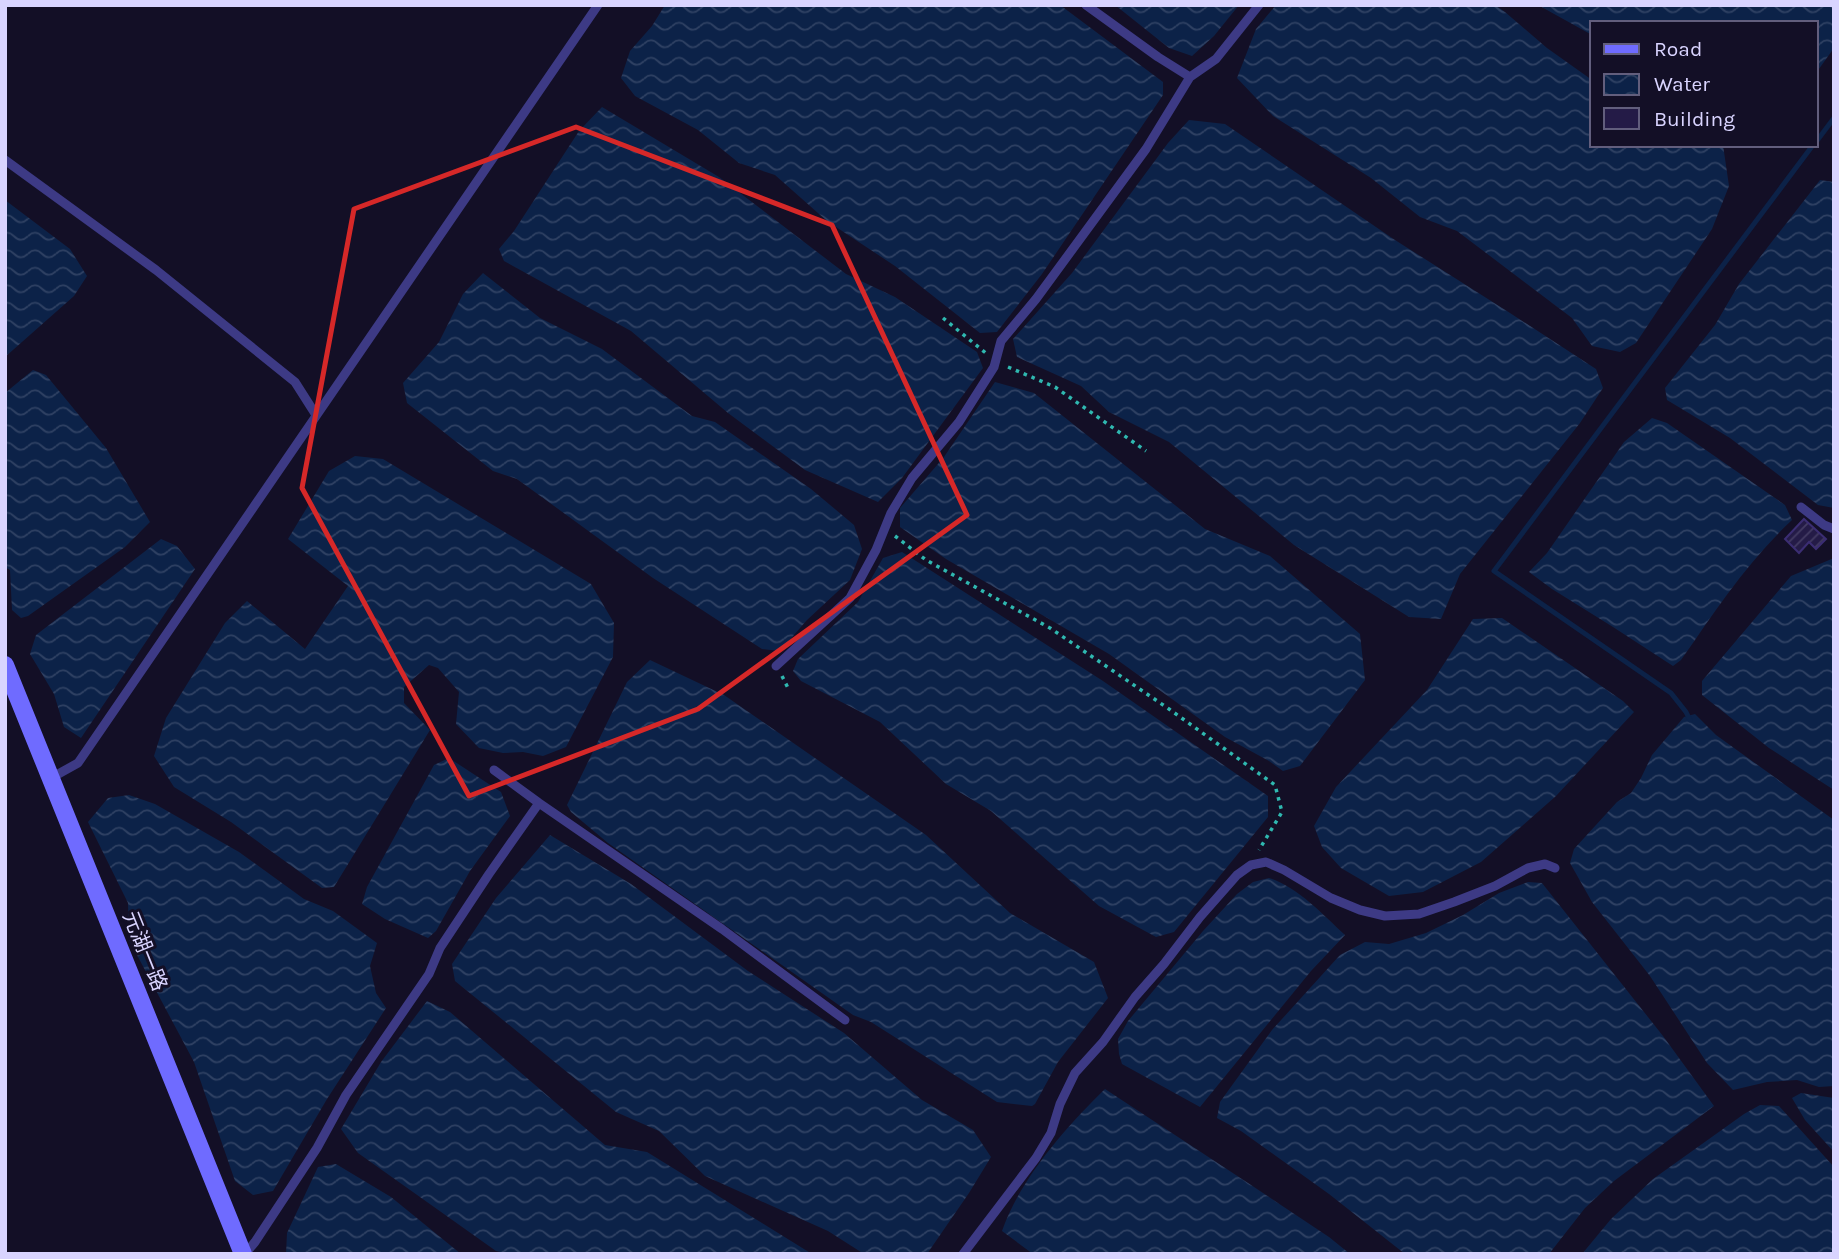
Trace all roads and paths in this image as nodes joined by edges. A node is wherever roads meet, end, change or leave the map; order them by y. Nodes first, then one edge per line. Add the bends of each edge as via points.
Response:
1 (598, 5) edge
2 (1086, 5) edge
3 (1259, 5) edge
4 (1190, 77) junction
5 (5, 160) edge
6 (943, 318) dead end
7 (996, 361) junction
8 (316, 415) junction
9 (1146, 451) dead end
10 (1801, 507) dead end
11 (885, 528) junction
12 (1834, 529) edge
13 (5, 665) edge
14 (776, 666) dead end
15 (494, 770) dead end
16 (51, 778) junction
17 (539, 803) junction
18 (1258, 864) junction
19 (1555, 867) dead end
20 (845, 1020) dead end
21 (244, 1254) edge
22 (963, 1254) edge

1 - 8 lane
2 - 4 lane
3 - 4 lane via 1216,59
4 - 7 lane via 1146,149 1001,341
5 - 8 lane via 156,270 295,382
6 - 7 path
7 - 9 path via 1055,387
7 - 11 lane via 959,422 912,478
8 - 16 lane via 78,763
10 - 12 lane
11 - 14 lane via 850,598
11 - 18 path via 926,559 1050,628 1275,785 1282,812 1258,851
13 - 16 main road, 元湖一路
15 - 17 lane
16 - 21 main road, 元湖一路
17 - 20 lane
17 - 21 lane
18 - 19 lane via 1266,862 1331,898 1385,916 1419,914 1495,886 1528,868
18 - 22 lane via 1237,875 1200,917 1075,1073 1036,1158

